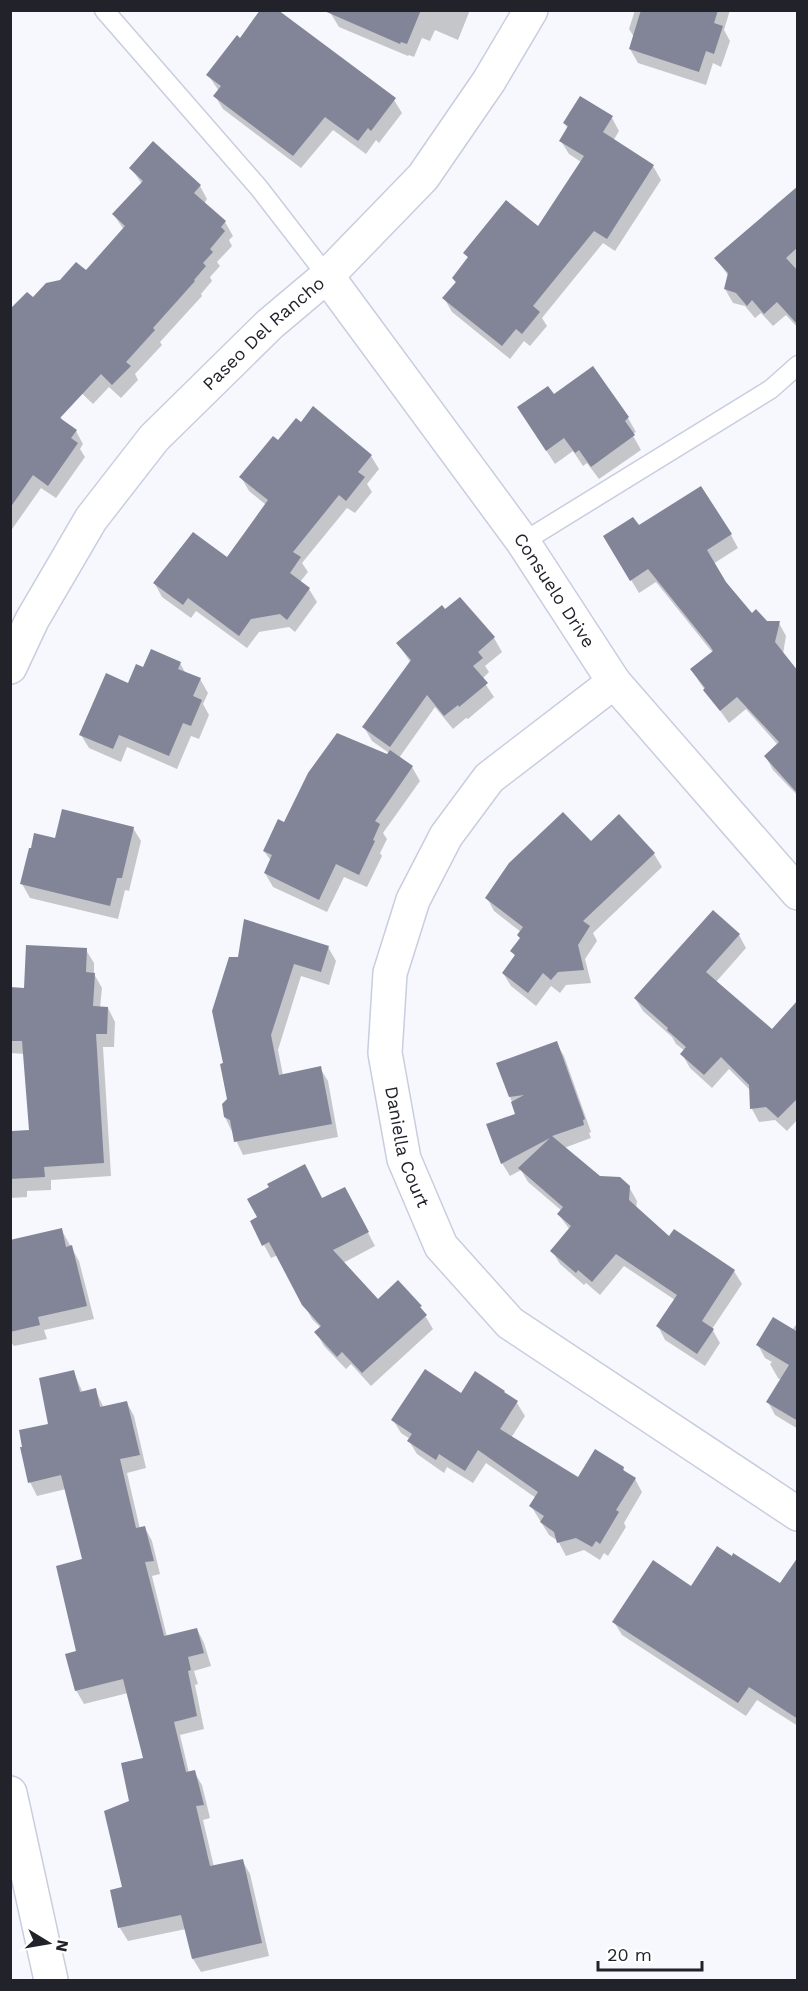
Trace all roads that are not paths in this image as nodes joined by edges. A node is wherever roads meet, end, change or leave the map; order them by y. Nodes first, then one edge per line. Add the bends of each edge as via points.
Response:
1 (104, 10) edge
2 (531, 10) edge
3 (327, 276) junction
4 (798, 365) edge
5 (523, 542) junction
6 (10, 667) edge
7 (614, 682) junction
8 (798, 892) edge
9 (798, 1514) edge
10 (10, 1793) edge
11 (51, 1980) edge

1 - 3 lane via 259,188
2 - 3 street, Paseo Del Rancho via 489,81 423,177
3 - 5 street, Consuelo Drive
3 - 6 street, Paseo Del Rancho via 270,324 154,438 91,519 32,620
4 - 5 lane via 771,389
5 - 7 street, Consuelo Drive
7 - 8 street, Consuelo Drive
7 - 9 street, Daniella Court via 489,778 446,836 413,900 390,973 385,1053 404,1159 441,1246 510,1323
10 - 11 street

